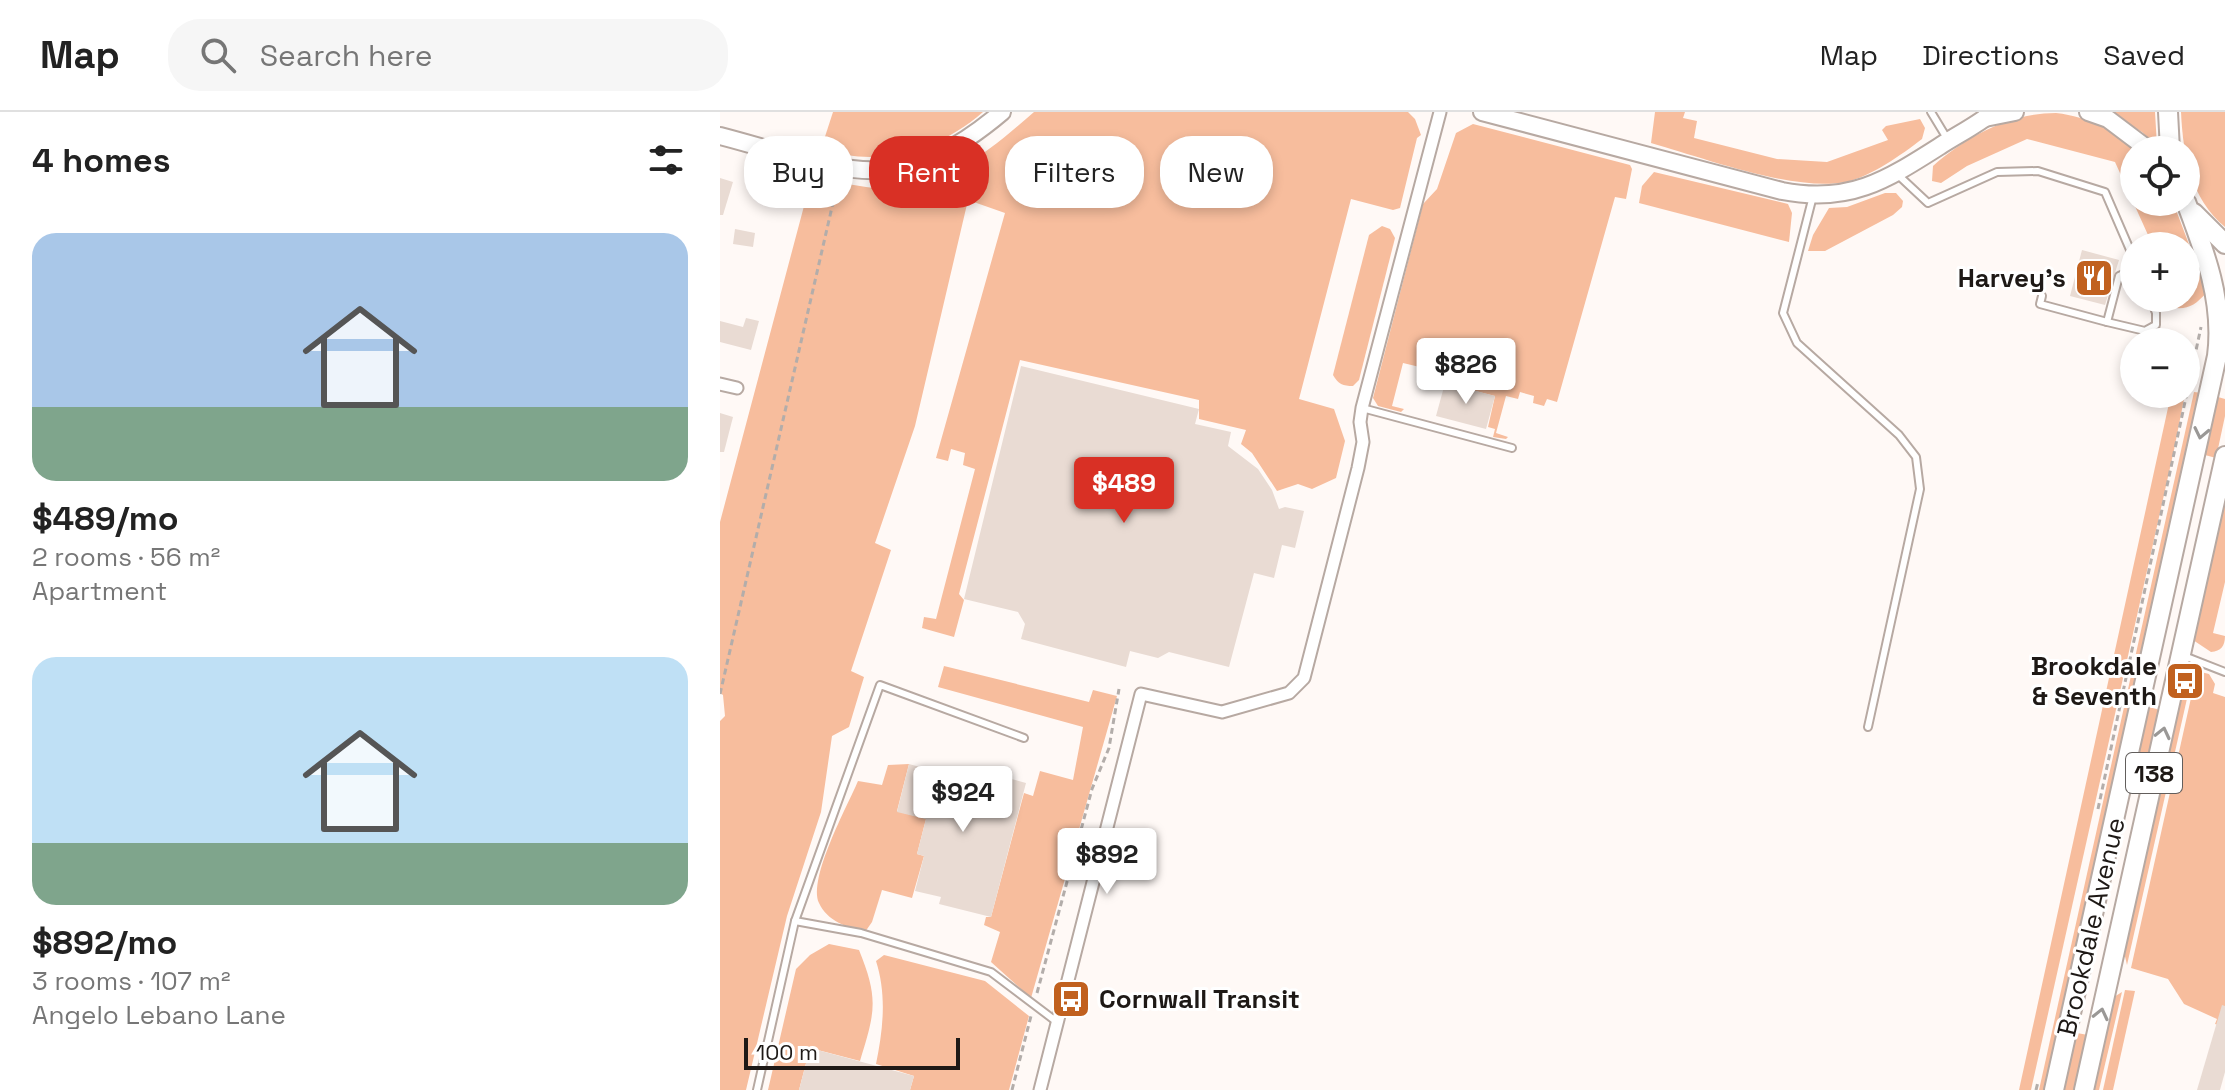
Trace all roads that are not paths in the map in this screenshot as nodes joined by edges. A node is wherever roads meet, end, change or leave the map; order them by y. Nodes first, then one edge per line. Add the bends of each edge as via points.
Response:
1 (1002, 112) edge
2 (1440, 112) edge
3 (1482, 112) edge
4 (1931, 112) edge
5 (2015, 112) edge
6 (2088, 112) edge
7 (2168, 112) edge
8 (1989, 115) edge
9 (720, 136) edge
10 (2130, 136) edge
11 (2169, 136) edge
12 (1949, 140) junction
13 (1897, 174) junction
14 (1813, 196) junction
15 (2191, 216) edge
16 (2197, 216) edge
17 (2122, 232) edge
18 (2225, 244) edge
19 (2120, 276) edge
20 (2042, 296) dead end
21 (2156, 312) edge
22 (2107, 322) junction
23 (720, 384) edge
24 (737, 388) dead end
25 (1362, 408) junction
26 (1512, 448) dead end
27 (2225, 456) edge
28 (2181, 656) junction
29 (2225, 672) edge
30 (1868, 727) dead end
31 (1024, 738) dead end
32 (795, 921) junction
33 (1057, 1022) junction
34 (757, 1090) edge
35 (1040, 1090) edge
36 (2054, 1090) edge
37 (2084, 1090) edge

1 - 9 street via 970,139 898,171 840,167
2 - 25 street
3 - 14 street
4 - 12 lane
5 - 8 street
6 - 10 street
7 - 11 main road
8 - 12 street
12 - 13 street
13 - 14 street via 1848,193
13 - 17 lane via 1928,203 1997,172 2038,171 2105,192
14 - 30 lane via 1783,313 1797,343 1899,435 1916,457 1920,489
15 -> 36 main road, Brookdale Avenue / 138 via 2213,280 2219,340
16 - 18 main road
19 - 22 lane
20 - 22 lane via 2040,304
21 - 22 lane via 2156,325 2145,331
23 - 24 street
25 - 26 lane
25 - 33 street via 1356,478 1301,683 1289,693 1222,712 1141,694
27 - 28 main road, Brookdale Avenue / 138
28 - 29 lane
37 -> 28 main road, Brookdale Avenue / 138
31 - 32 lane via 880,685
32 - 33 lane via 861,933 991,972
32 - 34 lane
33 - 35 street

